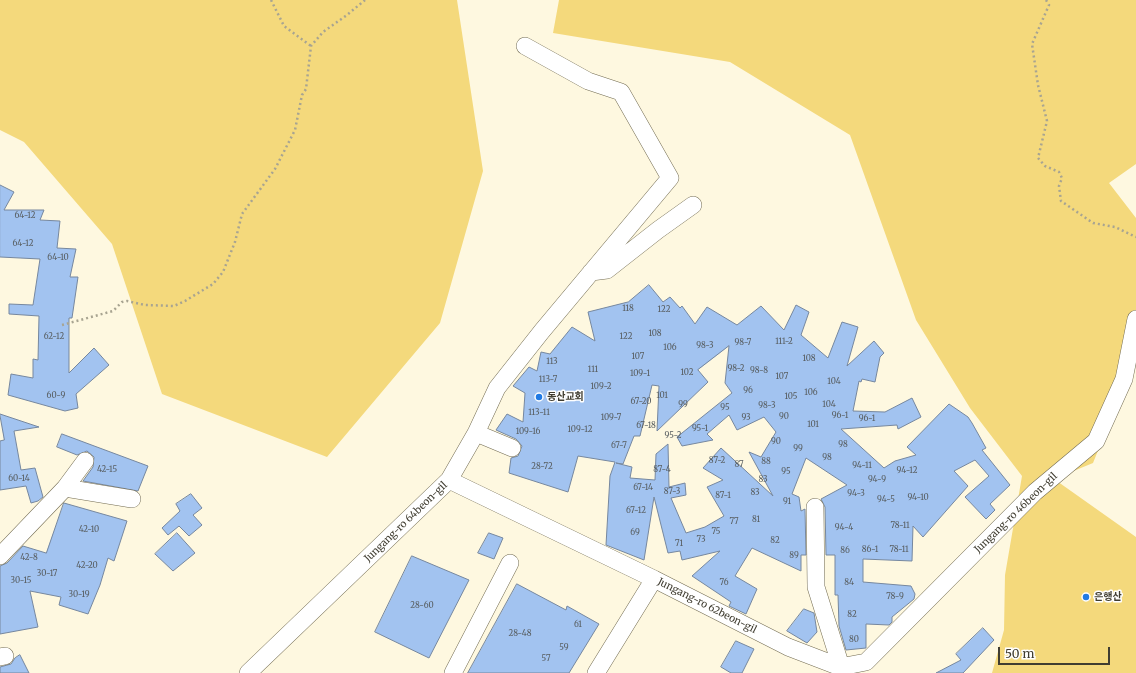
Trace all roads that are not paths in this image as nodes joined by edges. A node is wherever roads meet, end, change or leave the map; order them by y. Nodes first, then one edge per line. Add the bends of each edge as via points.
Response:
1 (525, 46) dead end
2 (693, 205) dead end
3 (591, 272) junction
4 (1136, 319) edge
5 (476, 433) junction
6 (512, 448) dead end
7 (85, 461) dead end
8 (449, 480) junction
9 (65, 488) junction
10 (132, 499) dead end
11 (815, 507) dead end
12 (0, 556) edge
13 (510, 563) dead end
14 (654, 579) junction
15 (842, 670) edge
16 (254, 672) edge
17 (453, 673) edge
18 (596, 673) edge

1 - 3 street, Jungang-ro 64beon-gil via 588,81 621,92 670,178
2 - 3 street via 607,270
3 - 5 street, Jungang-ro 64beon-gil via 498,388
4 - 15 street, Jungang-ro 46beon-gil via 1124,379 1096,441 1034,492 866,662
5 - 6 street
5 - 8 street, Jungang-ro 64beon-gil
7 - 9 street
8 - 14 street
8 - 16 street, Jungang-ro 64beon-gil
9 - 10 street
9 - 12 street
11 - 15 street via 816,587
13 - 17 street
14 - 15 street, Jungang-ro 62beon-gil via 788,647
14 - 18 street, Jungang-ro 62beon-gil

